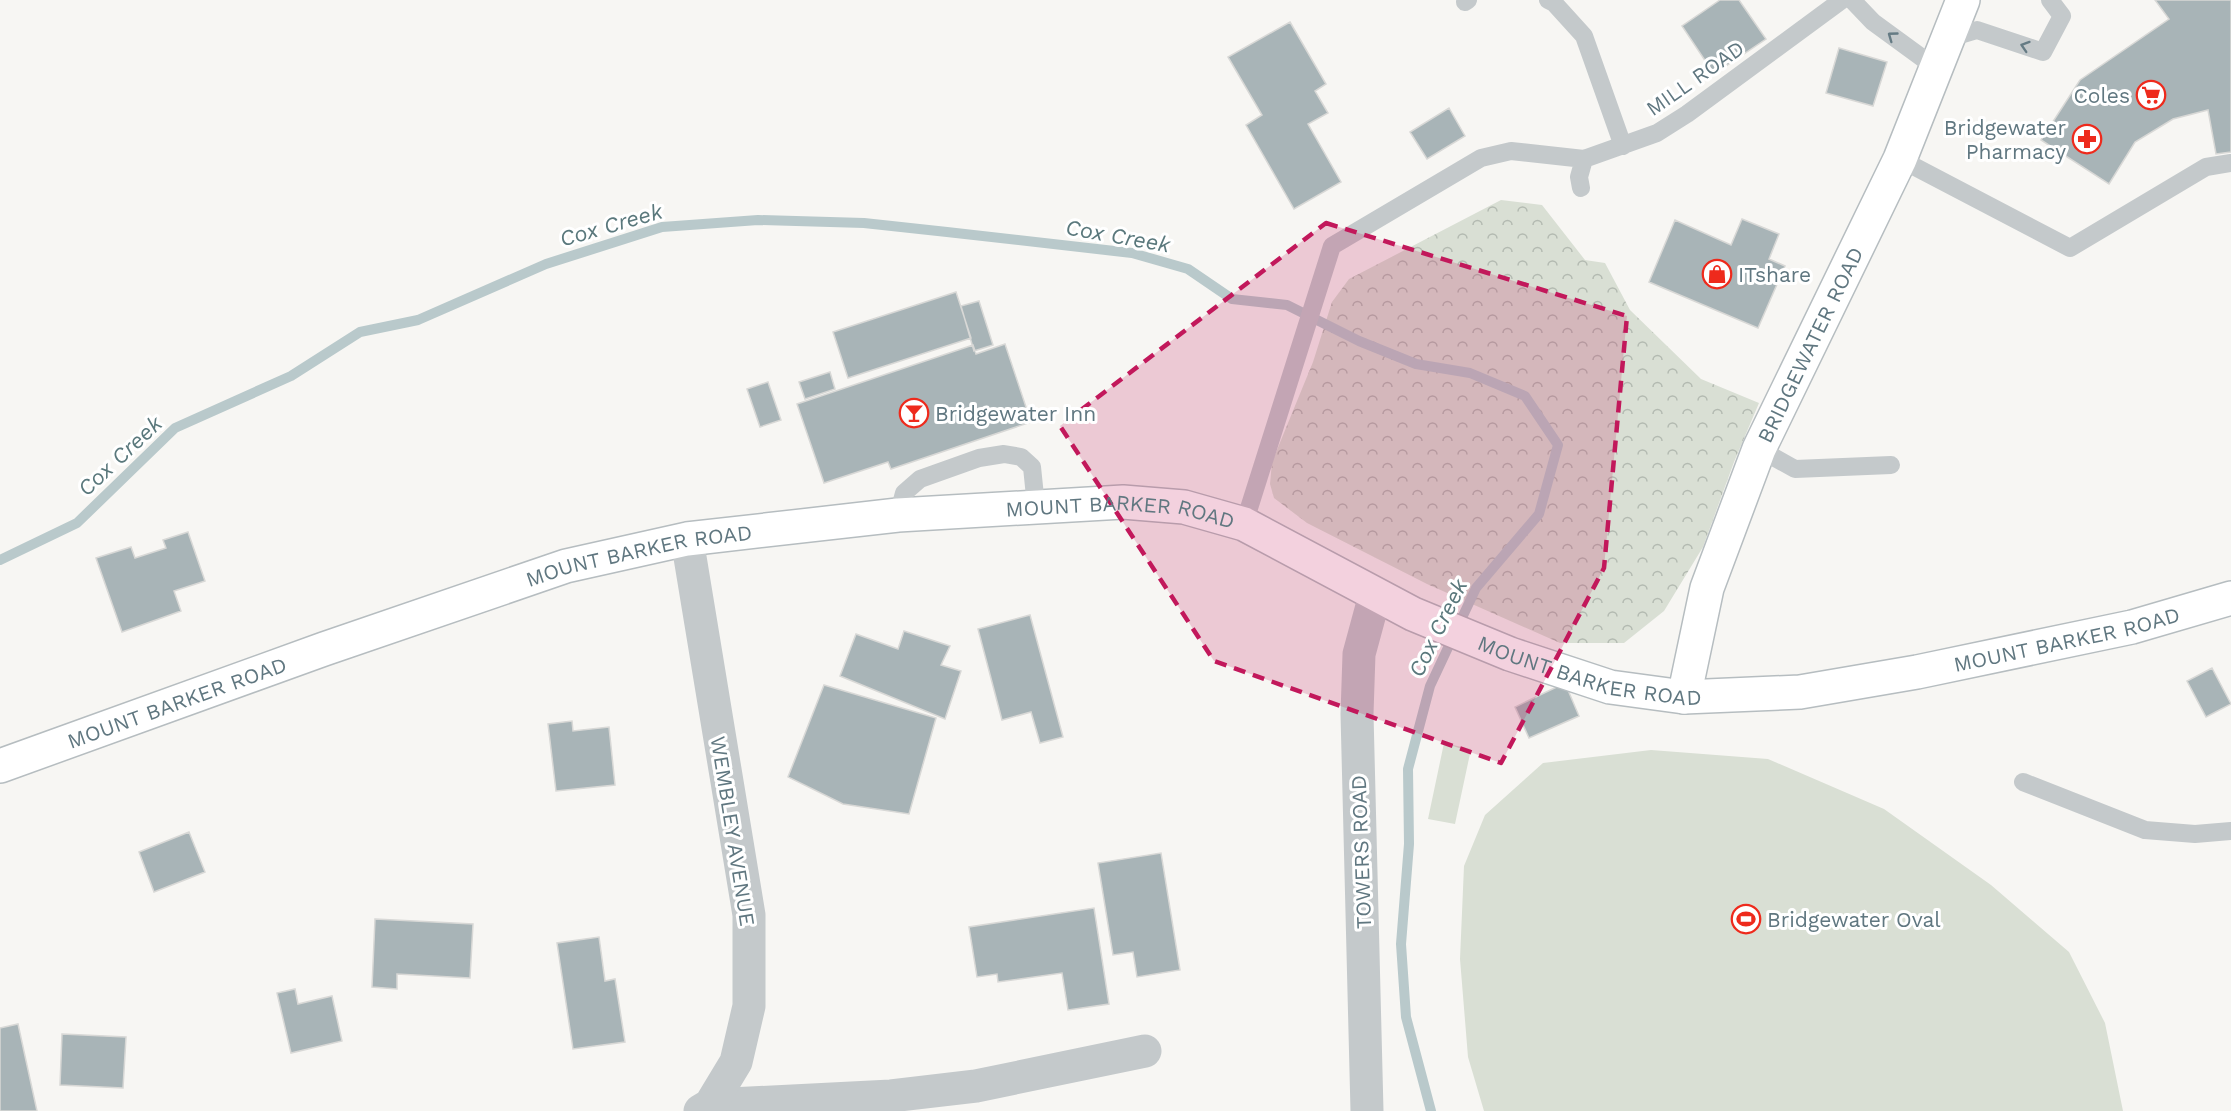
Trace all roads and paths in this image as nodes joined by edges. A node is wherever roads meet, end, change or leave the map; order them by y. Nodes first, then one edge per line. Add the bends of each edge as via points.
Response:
1 (1548, 0) edge
2 (1842, 0) edge
3 (1852, 0) edge
4 (1963, 0) edge
5 (2050, 0) edge
6 (1941, 53) junction
7 (1623, 146) junction
8 (1584, 159) junction
9 (1900, 159) junction
10 (2231, 163) edge
11 (1581, 188) dead end
12 (1760, 449) junction
13 (1891, 465) dead end
14 (1036, 506) junction
15 (898, 515) junction
16 (1244, 525) junction
17 (687, 539) junction
18 (1375, 595) junction
19 (2231, 598) edge
20 (1684, 696) junction
21 (0, 766) edge
22 (2023, 782) dead end
23 (2231, 831) edge
24 (1145, 1051) dead end
25 (705, 1108) edge
26 (1368, 1111) edge

1 - 7 lane via 1584,36
2 - 7 lane, MILL ROAD via 1687,114 1657,133
6 -> 3 lane via 1873,22
4 - 6 main road, BRIDGEWATER ROAD
5 -> 6 lane via 2062,16 2043,52 1977,30
6 - 9 main road, BRIDGEWATER ROAD
7 - 8 lane, MILL ROAD
8 - 11 lane via 1579,177
8 - 16 lane, MILL ROAD via 1511,151 1480,158 1332,246
9 - 10 lane via 2070,248 2206,166
9 - 12 main road, BRIDGEWATER ROAD
12 - 13 lane via 1795,469
12 - 20 main road, BRIDGEWATER ROAD via 1707,588
14 - 15 main road, MOUNT BARKER ROAD
14 - 15 lane via 1032,467 1022,457 1004,454 979,458 920,479 904,493
14 - 16 main road, MOUNT BARKER ROAD via 1123,502 1184,507
15 - 17 main road, MOUNT BARKER ROAD
16 - 18 main road, MOUNT BARKER ROAD
17 - 21 main road, MOUNT BARKER ROAD via 566,566
17 - 25 street, WEMBLEY AVENUE via 749,915 749,1006 736,1062
18 - 20 main road, MOUNT BARKER ROAD via 1510,654 1610,687
18 - 26 street, TOWERS ROAD via 1359,654 1357,714
19 - 20 main road, MOUNT BARKER ROAD via 2132,627 1917,672 1800,692
22 - 23 lane via 2145,830 2195,834
24 - 25 street via 965,1087 891,1096

